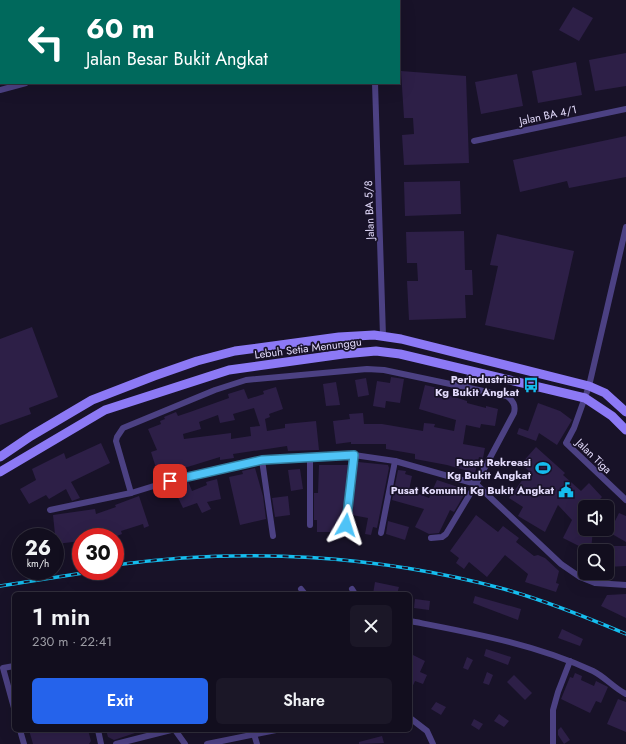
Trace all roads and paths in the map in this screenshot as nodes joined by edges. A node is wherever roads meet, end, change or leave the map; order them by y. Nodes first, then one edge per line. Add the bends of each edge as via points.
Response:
1 (22, 84) edge
2 (375, 84) edge
3 (0, 90) edge
4 (626, 109) edge
5 (474, 141) dead end
6 (626, 227) edge
7 (383, 336) junction
8 (471, 371) junction
9 (468, 386) junction
10 (589, 386) junction
11 (586, 398) junction
12 (626, 412) edge
13 (626, 430) edge
14 (354, 455) junction
15 (310, 456) junction
16 (0, 457) edge
17 (262, 460) junction
18 (395, 461) junction
19 (0, 472) edge
20 (476, 484) junction
21 (131, 493) junction
22 (626, 500) edge
23 (50, 510) dead end
24 (310, 525) dead end
25 (346, 525) dead end
26 (380, 533) dead end
27 (273, 536) dead end
28 (431, 538) dead end
29 (626, 585) edge
30 (412, 621) edge
31 (570, 662) junction
32 (12, 666) edge
33 (626, 694) edge
34 (12, 701) edge
35 (412, 720) edge
36 (21, 732) edge
37 (98, 732) edge
38 (163, 732) edge
39 (176, 732) edge
40 (265, 732) edge
41 (254, 734) junction
42 (24, 744) edge
43 (101, 744) edge
44 (116, 744) edge
45 (185, 744) edge
46 (207, 744) edge
47 (257, 744) edge
48 (433, 744) edge
49 (553, 744) edge

1 - 3 street
2 - 7 street, Jalan BA 5/8
4 - 5 street, Jalan BA 4/1
6 - 10 street
7 - 10 street, Lebuh Setia Menunggu
7 - 16 street, Lebuh Setia Menunggu via 339,337 235,351 197,361 92,400
8 - 9 street
8 - 11 street, Lebuh Setia Menunggu
8 - 19 street, Lebuh Setia Menunggu via 400,354 376,352 343,354 229,370 105,410
9 - 20 street via 507,396 515,407
9 - 21 street via 402,372 367,369 246,380 123,428 116,441
10 - 11 street
10 - 12 street, Lebuh Setia Menunggu via 605,393
11 - 13 street, Lebuh Setia Menunggu via 612,416
11 - 22 street, Jalan Tiga via 566,443
14 - 15 street
14 - 18 street
14 - 25 street
15 - 17 street
15 - 24 street
17 - 21 street via 184,477
17 - 27 street
18 - 20 street
18 - 26 street
20 - 28 street via 446,534
20 - 29 street via 561,564 580,577 595,583
21 - 23 street
30 - 31 street via 487,635
31 - 33 street via 595,672
31 - 49 street via 553,710
32 - 34 street via 3,668
35 - 48 street via 428,732
36 - 42 street
37 - 43 street
38 - 44 street
39 - 45 street
40 - 41 street
41 - 46 street
41 - 47 street

